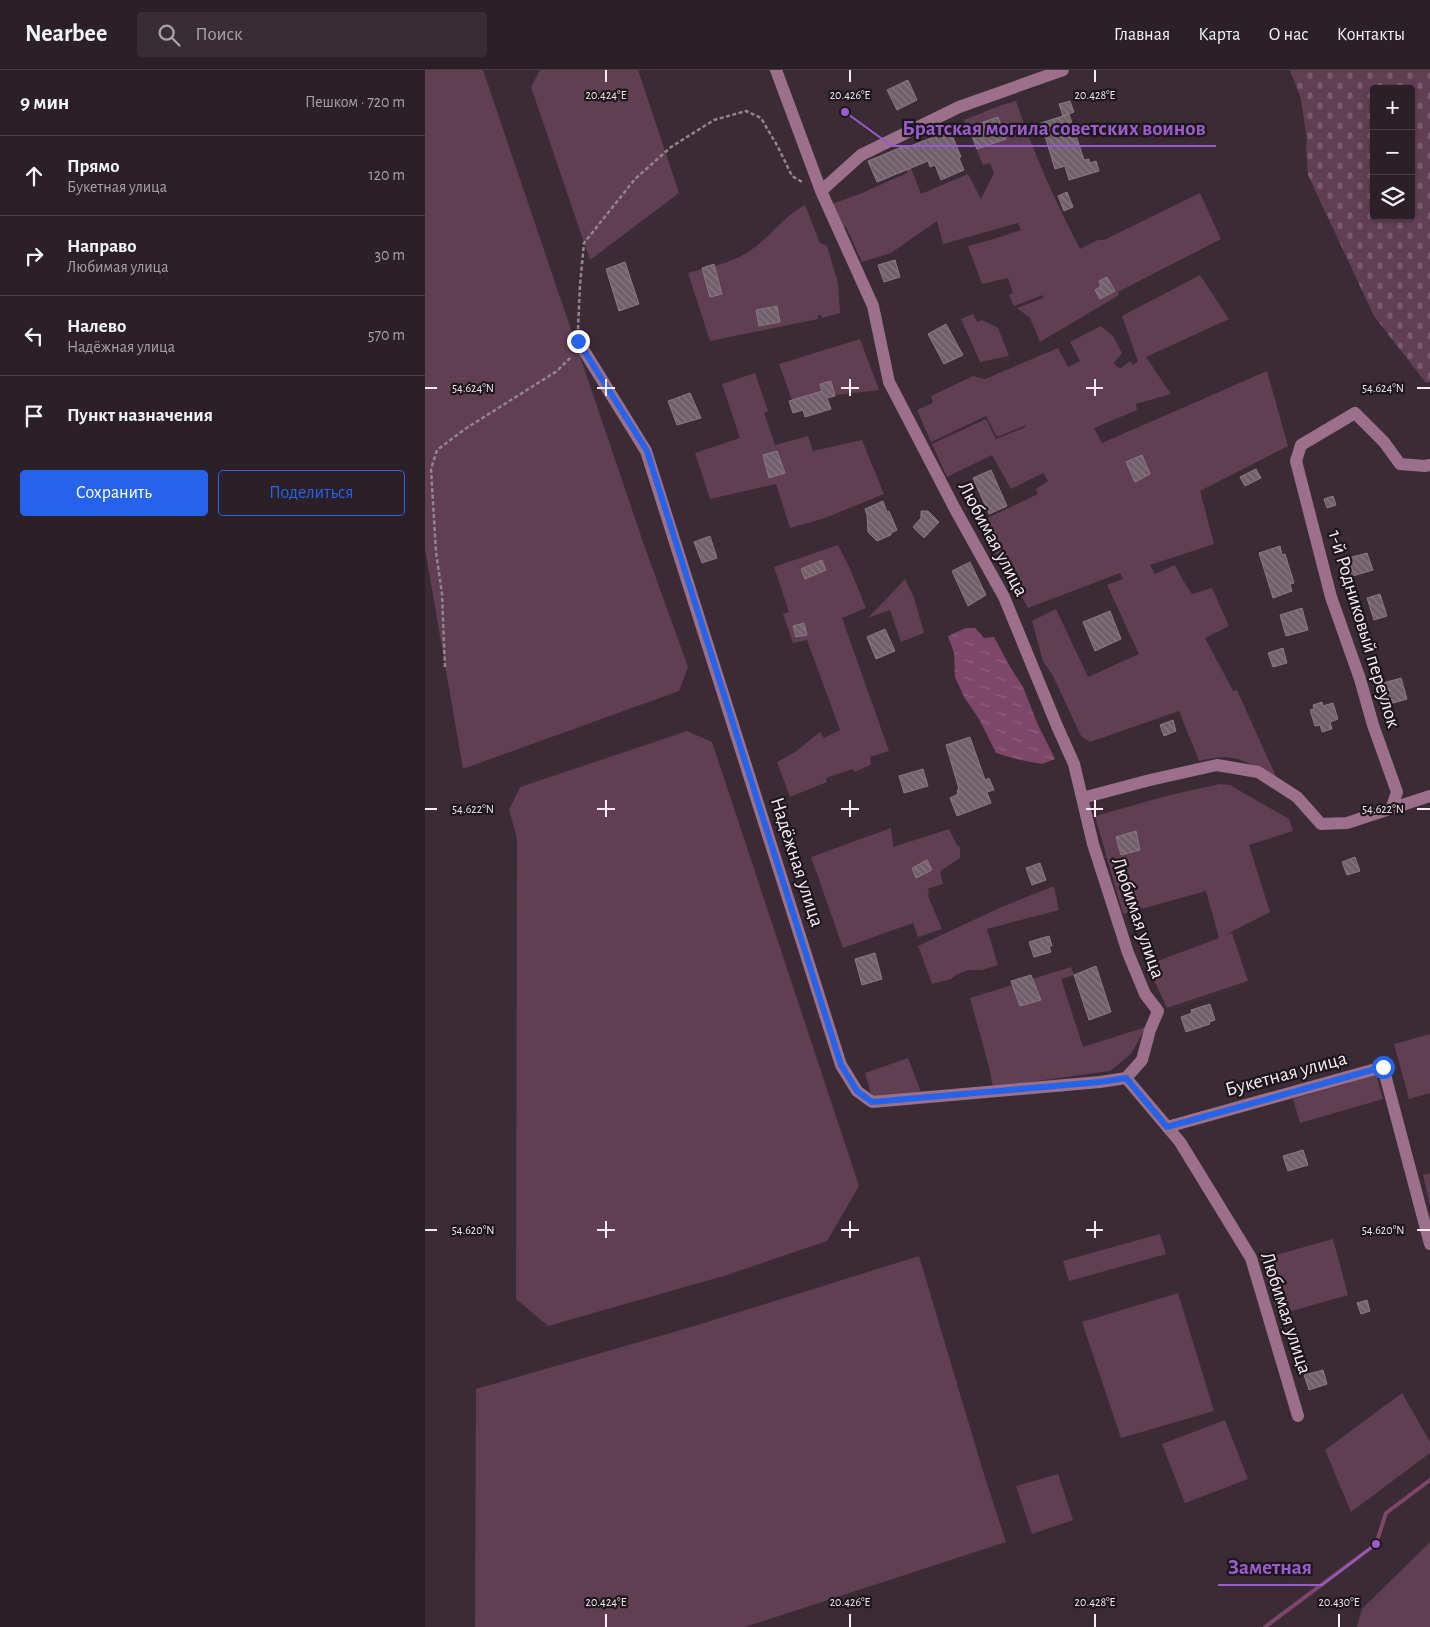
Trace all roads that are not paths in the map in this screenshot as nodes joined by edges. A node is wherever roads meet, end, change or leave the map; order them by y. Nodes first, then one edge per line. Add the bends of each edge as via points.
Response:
1 (775, 70) edge
2 (1063, 70) edge
3 (821, 191) junction
4 (578, 341) dead end
5 (1430, 465) edge
6 (1430, 796) edge
7 (1082, 798) junction
8 (1392, 807) junction
9 (1126, 1078) junction
10 (1167, 1127) junction
11 (1430, 1244) edge
12 (1299, 1416) dead end

1 - 3 street, Любимая улица
2 - 3 street via 959,107 868,151
3 - 7 street, Любимая улица via 873,306 889,382 1004,597 1074,764
4 - 9 street, Надёжная улица via 647,451 841,1065 857,1091 872,1102
5 - 8 street, 1-й Родниковый переулок via 1400,464 1384,442 1355,413 1301,445 1296,461 1331,597 1397,792
6 - 8 street
7 - 8 street via 1217,765 1258,772 1297,797 1321,824 1347,823
7 - 9 street, Любимая улица via 1093,844 1128,953 1145,994 1158,1011 1142,1060
9 - 10 street, Любимая улица
10 - 11 street, Букетная улица via 1383,1067
10 - 12 street, Любимая улица via 1180,1142 1251,1258

